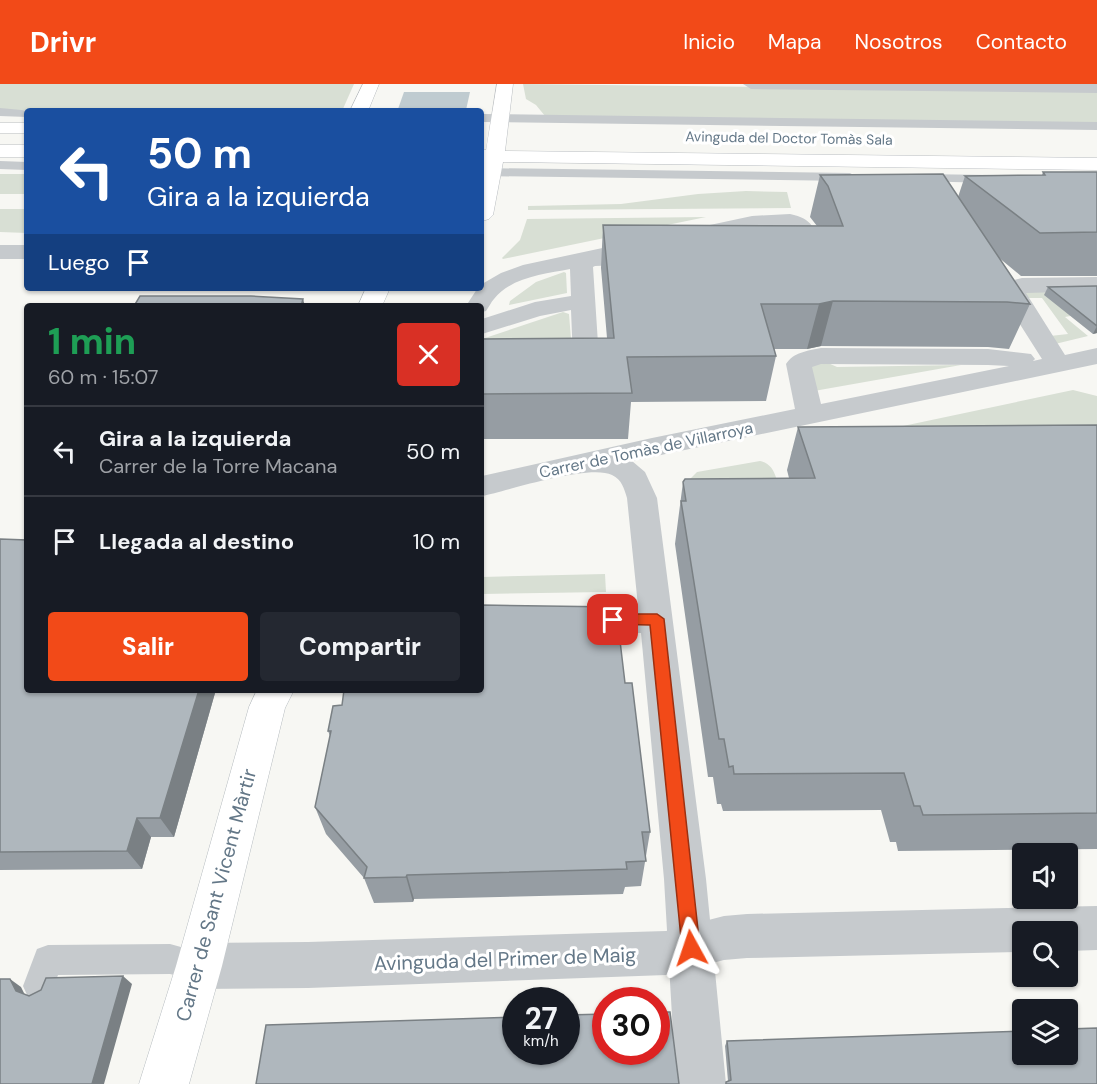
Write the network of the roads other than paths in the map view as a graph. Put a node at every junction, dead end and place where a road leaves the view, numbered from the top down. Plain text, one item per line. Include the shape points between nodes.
1 (371, 84) edge
2 (505, 84) edge
3 (751, 84) edge
4 (768, 84) edge
5 (1065, 86) edge
6 (1097, 88) edge
7 (360, 108) edge
8 (0, 112) edge
9 (24, 113) edge
10 (490, 126) edge
11 (1097, 126) edge
12 (0, 128) edge
13 (24, 128) edge
14 (1097, 142) edge
15 (0, 151) edge
16 (24, 151) edge
17 (487, 164) edge
18 (1097, 164) edge
19 (0, 165) edge
20 (24, 166) edge
21 (862, 177) edge
22 (897, 178) edge
23 (1003, 179) edge
24 (484, 194) edge
25 (0, 252) edge
26 (24, 252) edge
27 (693, 257) edge
28 (775, 257) edge
29 (1097, 284) edge
30 (582, 302) junction
31 (479, 303) edge
32 (484, 326) edge
33 (1097, 356) edge
34 (1054, 364) junction
35 (484, 370) edge
36 (811, 416) junction
37 (591, 461) junction
38 (484, 486) edge
39 (657, 619) junction
40 (540, 621) edge
41 (269, 696) edge
42 (1097, 928) edge
43 (691, 948) junction
44 (199, 966) junction
45 (39, 986) dead end
46 (164, 1084) edge
47 (701, 1084) edge

1 - 7 main road
2 - 10 main road
3 - 4 street
4 - 5 street
5 - 6 street
8 - 9 lane
10 - 11 lane
10 - 14 main road, Avinguda del Doctor Tomàs Sala
10 - 17 main road
12 - 13 main road
15 - 16 main road
17 - 18 main road, Avinguda del Doctor Tomàs Sala
17 - 21 lane
17 - 24 main road
19 - 20 lane
22 - 23 lane
25 - 26 street
27 - 30 street via 583,261
28 - 31 street via 811,252 802,225 790,220 752,222 538,268 506,278
29 - 34 street via 1022,285 1014,290
30 - 32 street via 564,302
30 - 35 street via 586,359 581,366 562,370
33 - 34 street, Carrer de Tomàs de Villarroya
34 - 36 street, Carrer de Tomàs de Villarroya
34 - 36 street, Carrer de Tomàs de Villarroya via 988,357 806,359 799,364 799,371
36 - 37 street, Carrer de Tomàs de Villarroya
37 - 38 street, Carrer de Tomàs de Villarroya
37 - 39 street via 630,471 637,480
39 - 40 street
39 - 43 street
41 - 44 main road, Carrer de Sant Vicent Màrtir
42 - 43 street, Avinguda del Primer de Maig via 747,936
43 - 44 street, Avinguda del Primer de Maig via 647,954
43 - 47 street via 693,1018
44 - 45 lane via 170,959 48,960
44 - 46 main road, Carrer de Sant Vicent Màrtir

